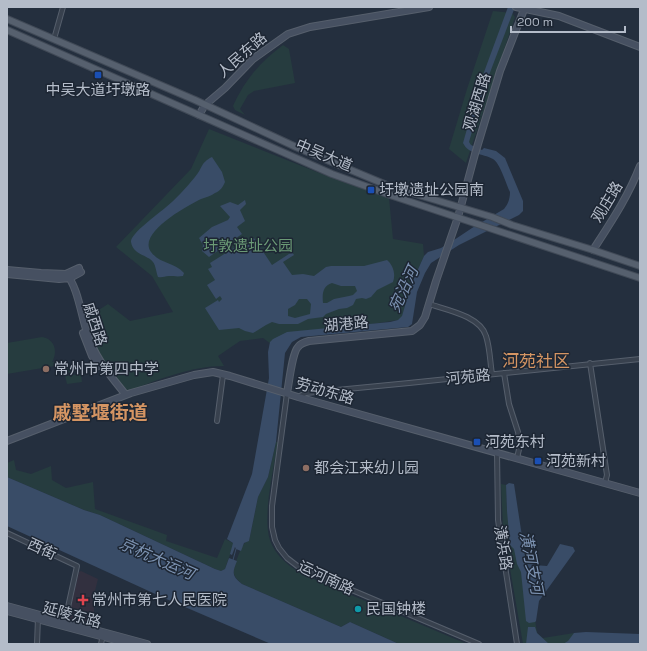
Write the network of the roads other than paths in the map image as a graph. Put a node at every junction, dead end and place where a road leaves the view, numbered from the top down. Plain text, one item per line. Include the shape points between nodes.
1 (64, 7) edge
2 (429, 7) edge
3 (516, 7) edge
4 (525, 8) edge
5 (7, 19) edge
6 (7, 30) edge
7 (54, 39) junction
8 (640, 47) edge
9 (205, 104) junction
10 (199, 115) junction
11 (640, 166) edge
12 (460, 207) junction
13 (458, 217) junction
14 (593, 250) junction
15 (640, 266) edge
16 (7, 270) edge
17 (80, 270) dead end
18 (7, 274) edge
19 (67, 277) junction
20 (640, 278) edge
21 (428, 304) junction
22 (640, 358) edge
23 (590, 363) junction
24 (504, 372) junction
25 (223, 374) junction
26 (492, 374) junction
27 (285, 393) junction
28 (124, 396) junction
29 (298, 397) junction
30 (217, 421) dead end
31 (7, 441) edge
32 (498, 452) junction
33 (517, 458) junction
34 (605, 483) junction
35 (640, 493) edge
36 (7, 532) edge
37 (7, 606) edge
38 (7, 611) edge
39 (39, 616) junction
40 (65, 621) junction
41 (103, 634) junction
42 (37, 644) edge
43 (101, 644) edge
44 (130, 644) edge
45 (147, 644) edge
46 (479, 644) edge
47 (517, 644) edge

1 - 7 street
2 - 9 street, 人民东路 via 310,27 288,34 253,59 225,88
3 - 4 street
4 - 8 street via 559,16
4 - 12 street, 观湖西路 via 500,71
5 - 7 main road, 中吴大道
6 - 10 main road, 中吴大道
7 - 9 main road, 中吴大道
9 - 10 street, 人民东路
9 - 12 main road, 中吴大道 via 296,147 389,186
10 - 13 main road, 中吴大道 via 332,174
11 - 14 street, 观庄路 via 632,188
12 - 13 street
12 - 14 main road, 中吴大道
13 - 20 main road, 中吴大道
13 - 21 street, 湖港路
14 - 15 main road, 中吴大道
16 - 19 street
17 - 19 street
18 - 19 street via 39,278
19 - 28 street, 戚西路 via 96,354
21 - 26 street via 472,319 481,326 486,336
21 - 27 street, 湖港路 via 420,326 412,331 309,341 297,347
22 - 23 street, 河苑路
23 - 24 street, 河苑路
23 - 34 street via 607,475
24 - 26 street, 河苑路
24 - 33 street via 509,404 519,438
25 - 27 street, 劳动东路
25 - 28 street, 劳动东路 via 213,372 194,375
25 - 30 street
26 - 29 street, 河苑路 via 306,393
27 - 29 street, 劳动东路
27 - 46 street, 运河南路 via 271,516 274,540 279,548 300,568
28 - 31 street, 劳动东路
29 - 32 street, 劳动东路
32 - 33 street, 劳动东路
32 - 47 street, 潢浜路 via 498,520
33 - 34 street, 劳动东路
34 - 35 street, 劳动东路
36 - 40 street, 西街 via 77,566
37 - 39 street, 延陵东路
38 - 39 street, 延陵东路
39 - 40 street, 延陵东路
39 - 41 street, 延陵东路
39 - 42 street
40 - 41 street, 延陵东路
41 - 43 street
41 - 44 street, 延陵东路
41 - 45 street, 延陵东路

